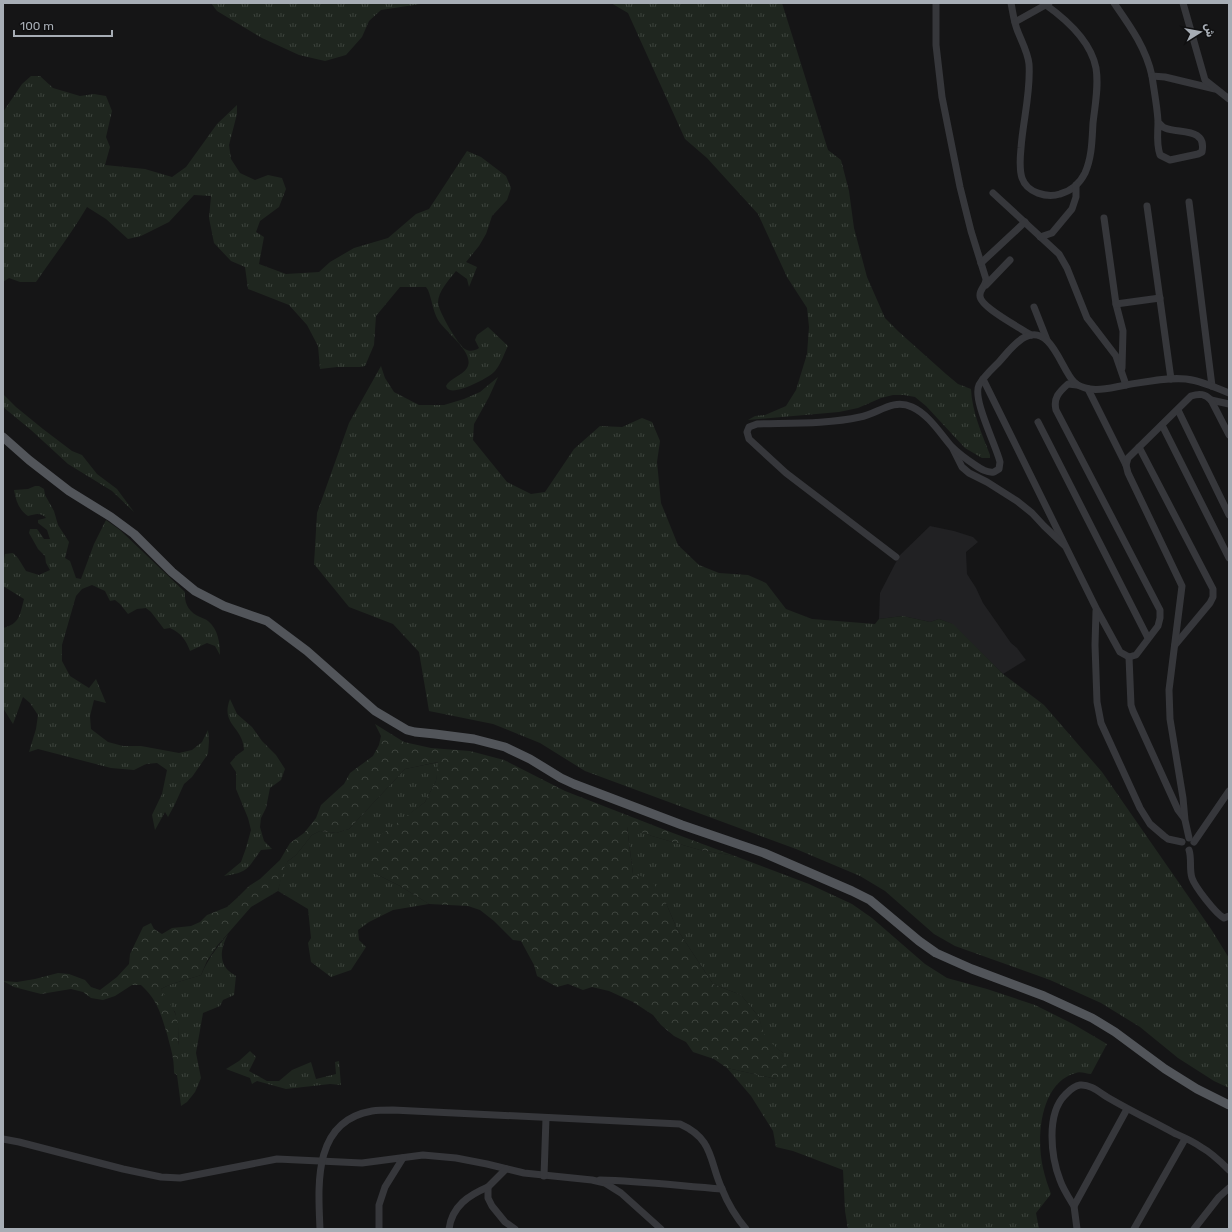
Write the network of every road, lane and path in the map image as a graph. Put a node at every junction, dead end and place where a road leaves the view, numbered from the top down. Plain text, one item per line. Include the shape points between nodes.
1 (1011, 3) edge
2 (1114, 3) edge
3 (1182, 3) edge
4 (937, 4) edge
5 (1048, 4) edge
6 (1015, 22) junction
7 (1152, 76) junction
8 (1215, 89) junction
9 (1229, 99) edge
10 (1158, 122) junction
11 (1076, 185) junction
12 (993, 193) dead end
13 (1189, 202) dead end
14 (1147, 206) dead end
15 (1104, 218) dead end
16 (1025, 222) junction
17 (1040, 237) junction
18 (1010, 260) dead end
19 (981, 263) junction
20 (986, 285) junction
21 (1160, 298) junction
22 (1116, 304) junction
23 (1034, 307) dead end
24 (1032, 335) junction
25 (1047, 340) junction
26 (1122, 370) junction
27 (983, 379) junction
28 (1171, 379) junction
29 (1078, 385) junction
30 (1126, 385) junction
31 (1212, 386) junction
32 (1088, 389) junction
33 (1229, 393) edge
34 (1211, 400) junction
35 (1229, 404) edge
36 (1178, 410) junction
37 (1038, 422) dead end
38 (1162, 424) junction
39 (1229, 435) edge
40 (3, 437) edge
41 (952, 447) junction
42 (1139, 447) junction
43 (1126, 465) junction
44 (1229, 515) edge
45 (1066, 547) junction
46 (896, 557) dead end
47 (1229, 558) edge
48 (1096, 610) junction
49 (1148, 638) junction
50 (1175, 645) junction
51 (1128, 657) junction
52 (1229, 791) edge
53 (1185, 820) junction
54 (1191, 840) junction
55 (1182, 842) junction
56 (1189, 850) junction
57 (1229, 916) edge
58 (1229, 1105) edge
59 (1127, 1109) junction
60 (546, 1118) junction
61 (1185, 1138) junction
62 (3, 1139) edge
63 (403, 1158) junction
64 (321, 1162) junction
65 (506, 1169) junction
66 (1229, 1170) edge
67 (544, 1176) junction
68 (592, 1180) junction
69 (488, 1187) junction
70 (1229, 1188) edge
71 (722, 1189) junction
72 (1074, 1206) junction
73 (320, 1229) edge
74 (379, 1229) edge
75 (449, 1229) edge
76 (515, 1229) edge
77 (661, 1229) edge
78 (746, 1229) edge
79 (1077, 1229) edge
80 (1134, 1229) edge
81 (1194, 1229) edge

1 - 6 street
2 - 7 street via 1146,54
3 - 8 street via 1202,74
4 - 19 street via 936,45 942,97 962,194
5 - 6 street
5 - 11 street via 1076,32 1087,47 1096,68 1090,158 1085,174
6 - 11 street via 1029,63 1020,162 1022,178 1028,187 1040,194 1055,196 1068,192
7 - 8 street
7 - 10 street
8 - 9 street
10 - 10 street via 1157,146 1160,155 1170,160 1202,152 1200,138 1193,132 1163,128
11 - 17 street via 1072,209 1052,233
12 - 16 street
13 - 31 street
14 - 21 street
15 - 22 street
16 - 17 street
16 - 19 street
17 - 26 street via 1059,254 1086,318 1116,356
18 - 20 street
19 - 20 street
20 - 24 street via 980,292 981,301
21 - 22 street
21 - 28 street
22 - 26 street via 1123,331
23 - 25 street
24 - 25 street
24 - 27 street via 1019,342
25 - 29 street
26 - 30 street
27 - 41 street via 978,386 978,397 1000,462 999,469 992,473 985,471 965,459
27 - 45 street
28 - 30 street
28 - 31 street via 1190,380
29 - 32 street
29 - 49 street via 1068,384 1061,390 1055,399 1056,410 1160,610 1158,626
30 - 32 street
31 - 33 street
32 - 43 street
34 - 35 street
34 - 36 street via 1202,394 1191,396
34 - 39 street
36 - 38 street
36 - 44 street
37 - 49 street
38 - 42 street
38 - 47 street
40 - 58 main road via 70,491 111,516 134,534 195,591 224,606 267,621 307,651 375,711 400,726 415,732 474,739 505,747 574,784 764,853 852,891 870,900 936,953 1092,1018 1165,1069
41 - 45 street via 962,467 1017,501
41 - 46 street via 920,412 904,405 879,409 862,417 757,424 748,429 749,438 786,473
42 - 43 street via 1128,458
42 - 50 street via 1213,590 1210,603
43 - 50 street via 1182,586
45 - 48 street
48 - 51 street via 1120,652
48 - 55 street via 1095,645 1101,723 1140,808 1150,824 1168,839
49 - 51 street via 1136,656
50 - 53 street via 1169,690 1170,719
51 - 53 street via 1133,711 1178,810
52 - 54 street
53 - 54 street
54 - 55 street via 1186,838
54 - 56 street via 1192,848
55 - 56 street via 1183,848
56 - 57 street via 1194,884 1217,913 1224,918
59 - 61 street
59 - 72 street
59 - 72 street via 1087,1086 1071,1088 1062,1098 1053,1120 1053,1152 1064,1191
60 - 64 street via 372,1111 350,1119 333,1133 325,1146
60 - 67 street
60 - 71 street via 680,1124 692,1129 703,1141 713,1159
61 - 66 street via 1214,1155
61 - 80 street
62 - 64 street via 161,1177 196,1176 278,1159
63 - 64 street via 362,1163
63 - 65 street via 456,1158
63 - 74 street via 385,1187 379,1205
64 - 73 street
65 - 67 street
65 - 69 street
67 - 68 street
68 - 71 street via 636,1181
68 - 77 street via 605,1183 621,1193
69 - 75 street via 461,1202
69 - 76 street via 488,1198 492,1206
70 - 81 street
71 - 78 street via 734,1213
72 - 79 street

